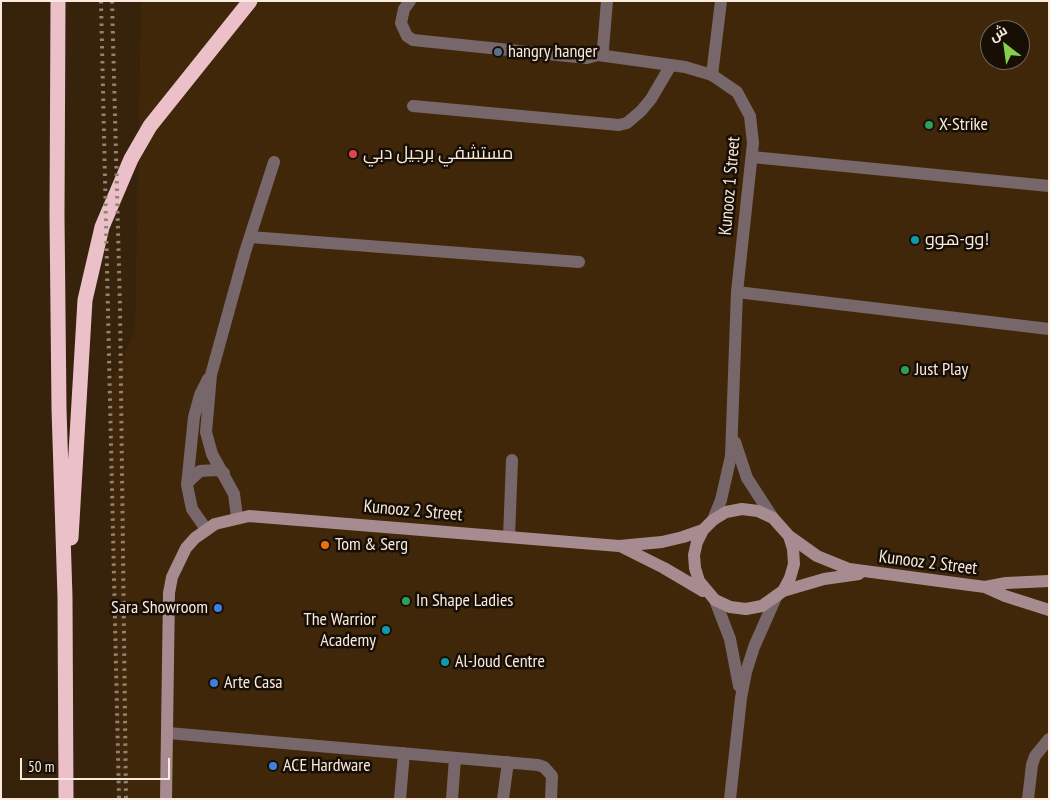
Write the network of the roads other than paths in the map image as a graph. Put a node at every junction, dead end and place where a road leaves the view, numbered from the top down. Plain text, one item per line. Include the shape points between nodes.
1 (58, 1) edge
2 (250, 1) edge
3 (410, 1) edge
4 (607, 1) edge
5 (720, 1) edge
6 (598, 56) junction
7 (671, 65) junction
8 (712, 75) junction
9 (413, 106) dead end
10 (752, 157) junction
11 (274, 162) dead end
12 (1049, 186) edge
13 (250, 237) junction
14 (578, 262) dead end
15 (737, 292) junction
16 (1049, 329) edge
17 (211, 375) junction
18 (733, 433) junction
19 (512, 460) dead end
20 (224, 473) junction
21 (188, 482) junction
22 (237, 517) junction
23 (773, 518) junction
24 (713, 520) junction
25 (206, 529) junction
26 (703, 530) junction
27 (789, 536) junction
28 (509, 537) junction
29 (620, 546) junction
30 (866, 573) junction
31 (1049, 581) edge
32 (985, 587) junction
33 (780, 594) junction
34 (711, 596) junction
35 (65, 597) junction
36 (1049, 610) edge
37 (740, 698) junction
38 (168, 733) junction
39 (1049, 739) edge
40 (404, 753) junction
41 (455, 758) junction
42 (508, 762) junction
43 (66, 799) edge
44 (166, 799) edge
45 (400, 799) edge
46 (452, 799) edge
47 (503, 799) edge
48 (551, 799) edge
49 (730, 799) edge
50 (1028, 799) edge

1 - 35 highway via 59,380
2 - 35 highway via 150,126 131,159 102,227 85,300 74,502
3 - 6 street, Kunooz 1 Street via 401,16 401,23 407,36 420,42 587,58
4 - 6 street via 604,46
5 - 8 street
6 - 7 street, Kunooz 1 Street
7 - 8 street, Kunooz 1 Street
7 - 9 street via 641,111 627,123 619,125
8 - 10 street, Kunooz 1 Street via 737,92 744,103 753,129
10 - 12 street
10 - 15 street, Kunooz 1 Street
11 - 13 street
13 - 14 street
13 - 17 street
15 - 16 street
15 - 18 street, Kunooz 1 Street
17 - 20 street via 206,432 212,454
17 - 21 street via 195,412
18 - 23 street, Kunooz 1 Street via 748,478
18 - 24 street, Kunooz 1 Street via 727,478
19 - 28 street
20 - 21 street via 200,471
20 - 22 street via 234,494
21 - 25 street via 192,510
22 - 25 street, Kunooz 2 Street
22 - 28 street, Kunooz 2 Street
23 - 24 street via 758,511 742,509 726,512
23 - 27 street
24 - 26 street
25 - 38 street via 186,548 172,577
26 - 29 street, Kunooz 2 Street via 662,542
26 - 34 street via 694,555 699,581
27 - 30 street, Kunooz 2 Street via 833,563
27 - 33 street via 794,564
28 - 29 street, Kunooz 2 Street
29 - 34 street, Kunooz 2 Street
30 - 32 street, Kunooz 2 Street
30 - 33 street, Kunooz 2 Street via 824,579
31 - 32 street, Kunooz 2 Street
32 - 36 street, Kunooz 2 Street
33 - 34 street via 762,606 746,609 730,607
33 - 37 street via 754,646
34 - 37 street via 732,645
35 - 43 highway
37 - 49 street
38 - 40 street
38 - 44 street
39 - 50 street via 1035,756
40 - 41 street
40 - 45 street
41 - 42 street
41 - 46 street
42 - 47 street
42 - 48 street via 544,767 552,776

